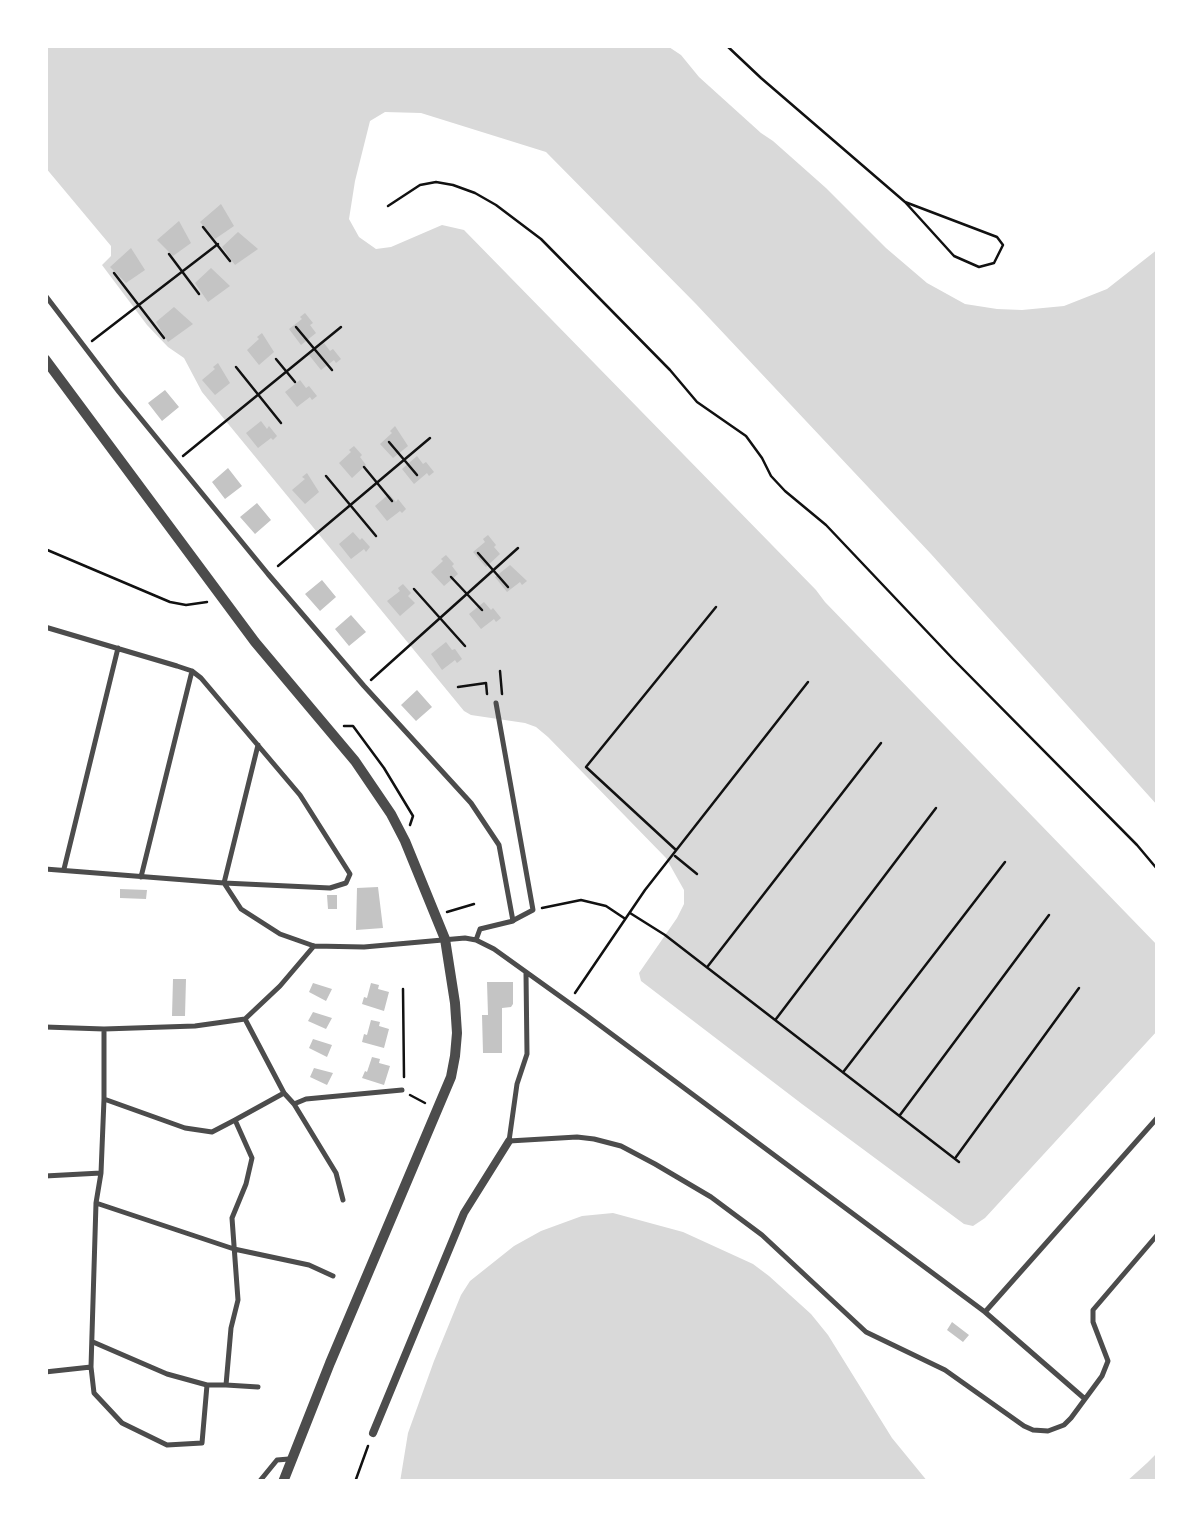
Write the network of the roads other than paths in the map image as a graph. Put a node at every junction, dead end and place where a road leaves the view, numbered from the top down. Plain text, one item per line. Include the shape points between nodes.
1 (45, 295) edge
2 (45, 359) edge
3 (45, 627) edge
4 (118, 648) junction
5 (192, 671) junction
6 (496, 703) dead end
7 (258, 745) junction
8 (45, 868) edge
9 (64, 870) junction
10 (141, 878) junction
11 (224, 883) junction
12 (514, 921) junction
13 (445, 939) junction
14 (476, 940) junction
15 (314, 946) junction
16 (526, 973) junction
17 (245, 1019) junction
18 (45, 1027) edge
19 (104, 1029) junction
20 (402, 1090) road end
21 (284, 1092) junction
22 (104, 1099) junction
23 (294, 1104) junction
24 (1158, 1117) edge
25 (235, 1120) junction
26 (510, 1141) junction
27 (101, 1173) junction
28 (45, 1176) edge
29 (343, 1200) dead end
30 (96, 1203) junction
31 (1158, 1234) edge
32 (234, 1249) junction
33 (333, 1276) dead end
34 (985, 1312) junction
35 (93, 1342) junction
36 (91, 1367) junction
37 (45, 1372) edge
38 (207, 1385) junction
39 (226, 1385) junction
40 (258, 1387) dead end
41 (1085, 1399) junction
42 (373, 1433) road end
43 (292, 1459) junction
44 (258, 1482) edge
45 (283, 1482) edge

1 - 12 lane via 268,574 471,803 499,845
2 - 13 street via 255,642 355,761 405,841
3 - 4 lane
4 - 5 lane
4 - 9 lane
5 - 7 lane
5 - 10 lane
6 - 12 lane via 534,910
7 - 11 lane
7 - 11 lane via 300,795 350,874 346,883 330,888
8 - 9 lane
9 - 10 lane
10 - 11 lane
11 - 15 lane via 241,909
12 - 14 lane via 480,928
13 - 14 lane
13 - 15 lane
13 - 43 street via 455,1003 451,1076
14 - 16 lane
15 - 17 lane
16 - 26 lane via 527,1054
16 - 34 lane
17 - 19 lane
17 - 21 lane
18 - 19 lane
19 - 22 lane
20 - 23 lane
21 - 23 lane
21 - 25 lane
22 - 25 lane via 184,1128 212,1132
22 - 27 lane
23 - 29 lane via 336,1173
24 - 34 lane
25 - 32 lane via 252,1158 232,1218
26 - 41 lane via 594,1139 655,1164 762,1235 866,1332 945,1370 1024,1426 1056,1429
26 - 42 street via 464,1213
27 - 28 lane
27 - 30 lane
30 - 32 lane
30 - 35 lane
31 - 41 lane via 1093,1310 1108,1361
32 - 33 lane
32 - 39 lane via 238,1300
34 - 41 lane
35 - 36 lane
35 - 38 lane
36 - 37 lane
36 - 38 lane via 94,1392 122,1423 168,1445 202,1443
38 - 39 lane
39 - 40 lane
43 - 44 lane via 277,1460
43 - 45 street

